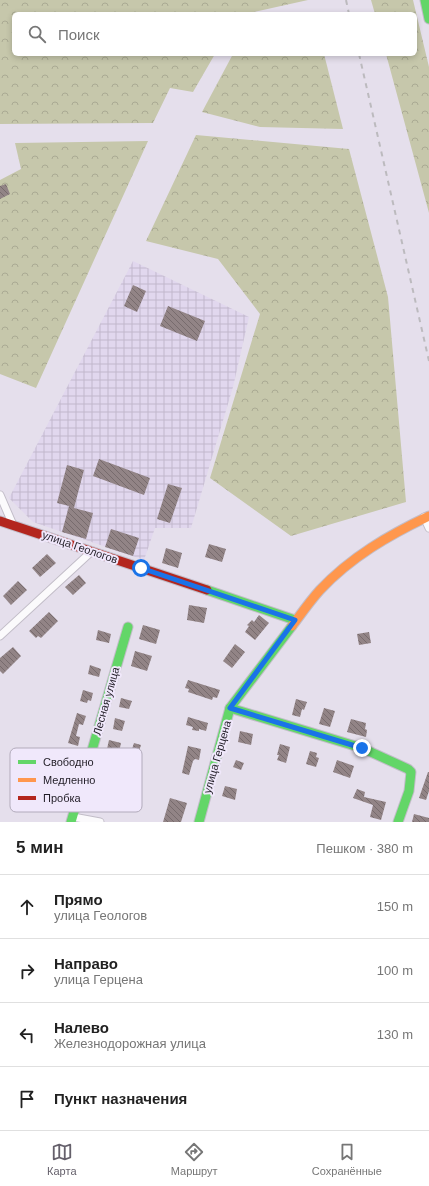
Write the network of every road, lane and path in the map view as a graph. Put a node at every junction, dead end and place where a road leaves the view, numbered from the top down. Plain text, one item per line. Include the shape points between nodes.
1 (425, 0) edge
2 (429, 19) edge
3 (0, 495) edge
4 (427, 516) edge
5 (0, 521) edge
6 (13, 525) junction
7 (429, 528) edge
8 (91, 552) junction
9 (295, 620) junction
10 (128, 627) dead end
11 (0, 636) edge
12 (230, 708) junction
13 (93, 748) edge
14 (72, 819) edge
15 (100, 822) edge
16 (199, 822) edge
17 (398, 822) edge

1 - 2 street
3 - 6 street
4 - 7 street
4 - 9 street, улица Герцена via 373,546 346,566 320,590
5 - 6 street, улица Геологов
6 - 8 street, улица Геологов
8 - 9 street, улица Геологов
8 - 11 street
9 - 12 street, улица Герцена
10 - 13 street, Лесная улица
12 - 16 street, улица Герцена
12 - 17 street via 362,748 408,769 411,772 409,789
14 - 15 street

